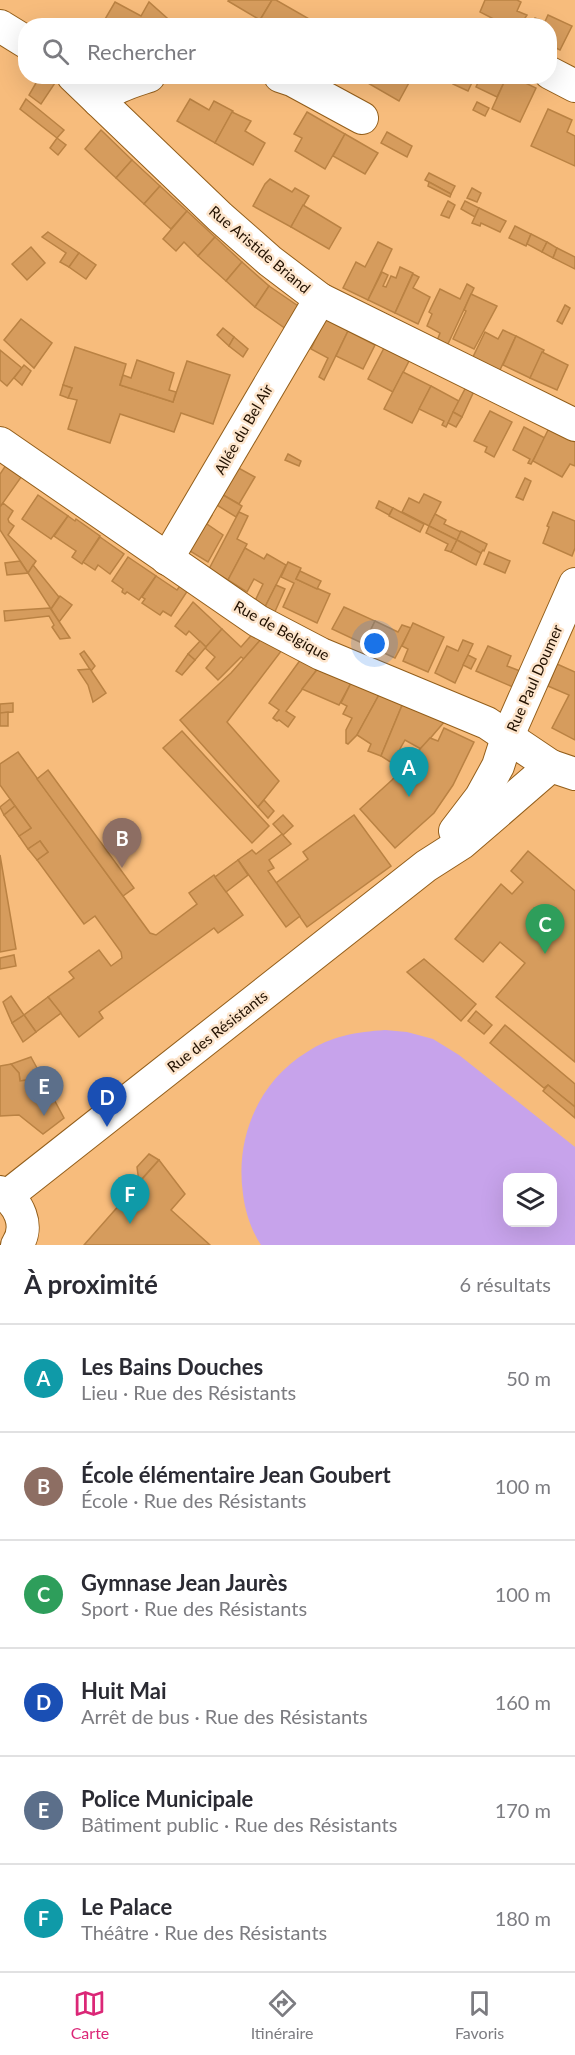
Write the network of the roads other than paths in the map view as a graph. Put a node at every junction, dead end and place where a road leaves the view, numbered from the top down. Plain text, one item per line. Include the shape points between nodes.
1 (0, 26) edge
2 (18, 37) edge
3 (557, 77) edge
4 (81, 84) edge
5 (126, 84) edge
6 (299, 84) edge
7 (575, 86) edge
8 (99, 101) junction
9 (362, 118) dead end
10 (320, 299) junction
11 (575, 425) edge
12 (0, 443) edge
13 (167, 559) junction
14 (575, 584) edge
15 (507, 738) junction
16 (563, 770) edge
17 (426, 866) junction
18 (4, 1194) edge
19 (17, 1245) edge

1 - 2 street
3 - 7 street
4 - 8 street, Rue Aristide Briand
5 - 8 street
6 - 9 street
8 - 10 street, Rue Aristide Briand via 220,217
10 - 11 street, Rue Aristide Briand
10 - 13 street, Allée du Bel Air
12 - 13 street, Rue de Belgique
13 - 15 street, Rue de Belgique via 258,621 321,654 487,723
14 - 15 street, Rue Paul Doumer
15 - 16 street, Rue de Belgique
15 - 17 street, Rue des Résistants via 498,766 481,796
16 - 17 street, Rue des Résistants
17 - 18 street, Rue des Résistants
18 - 19 street via 22,1216 23,1229

